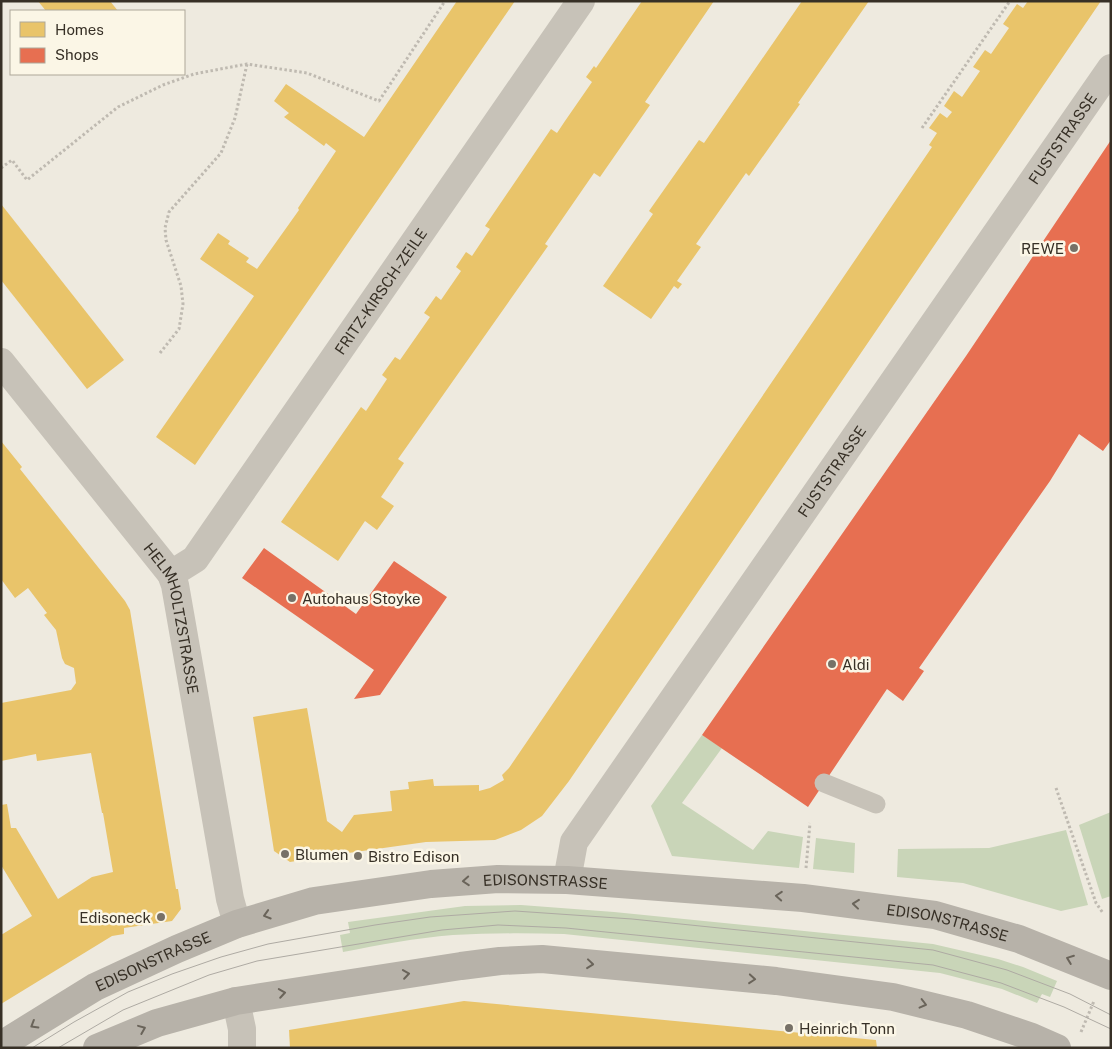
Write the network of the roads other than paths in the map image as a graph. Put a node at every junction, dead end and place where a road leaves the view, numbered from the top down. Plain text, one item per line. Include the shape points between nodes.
1 (581, 1) edge
2 (1111, 68) edge
3 (1, 362) edge
4 (171, 574) junction
5 (824, 783) dead end
6 (876, 804) dead end
7 (567, 880) junction
8 (237, 924) junction
9 (1108, 975) edge
10 (236, 1001) junction
11 (1012, 1040) edge
12 (1067, 1044) edge
13 (1, 1045) edge
14 (97, 1048) edge
15 (242, 1048) edge

1 - 4 street, FRITZ-KIRSCH-ZEILE via 195,559
2 - 7 street, FUSTSTRASSE via 574,842
3 - 4 street, HELMHOLTZSTRASSE
4 - 8 street, HELMHOLTZSTRASSE via 178,596
5 - 6 lane
7 -> 8 main road, EDISONSTRASSE via 498,879 431,884 314,901
9 -> 7 main road, EDISONSTRASSE via 1019,939 935,914 803,898
8 -> 13 main road, EDISONSTRASSE via 95,987
10 -> 11 main road via 461,966 542,958 776,981 884,996 967,1015
14 -> 10 main road via 156,1023
10 - 15 street
11 - 12 main road

